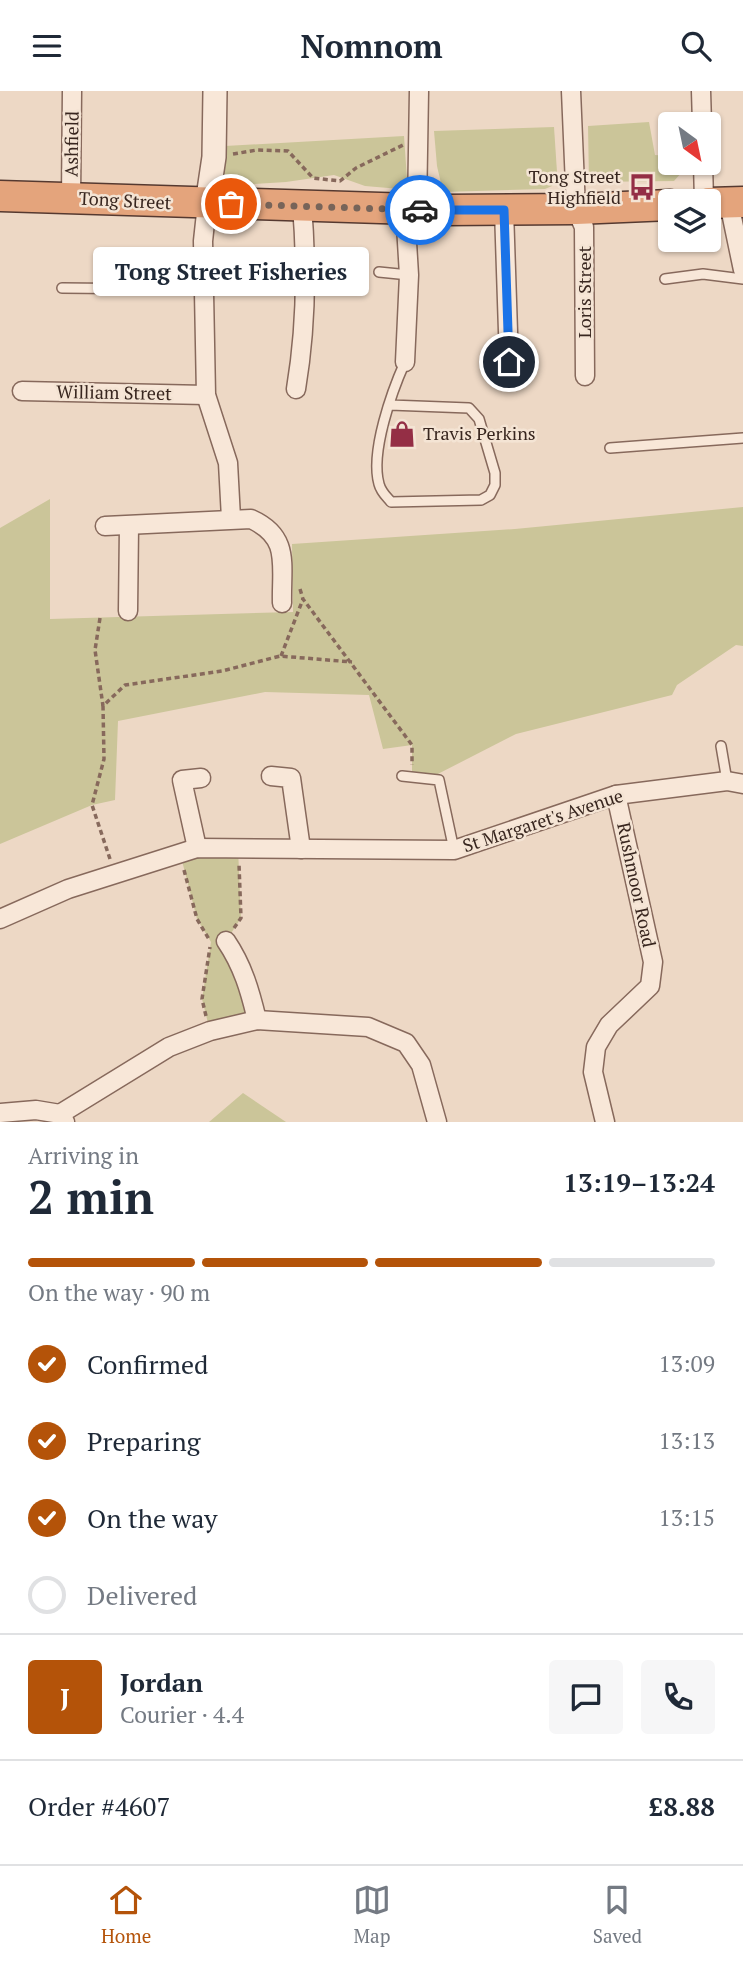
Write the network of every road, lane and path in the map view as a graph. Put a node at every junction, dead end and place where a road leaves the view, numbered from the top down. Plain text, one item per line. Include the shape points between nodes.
1 (72, 91) edge
2 (215, 91) edge
3 (419, 91) edge
4 (571, 91) edge
5 (701, 91) edge
6 (702, 112) edge
7 (420, 137) junction
8 (214, 157) junction
9 (0, 196) edge
10 (71, 198) junction
11 (721, 202) edge
12 (207, 204) junction
13 (302, 206) junction
14 (658, 206) edge
15 (576, 209) junction
16 (411, 210) junction
17 (504, 210) junction
18 (743, 270) edge
19 (379, 272) dead end
20 (409, 275) junction
21 (665, 279) dead end
22 (743, 279) edge
23 (205, 287) junction
24 (62, 288) dead end
25 (405, 362) joint
26 (509, 362) dead end
27 (585, 376) dead end
28 (296, 389) dead end
29 (22, 391) dead end
30 (206, 395) junction
31 (390, 405) junction
32 (743, 438) edge
33 (610, 448) dead end
34 (231, 518) junction
35 (106, 526) dead end
36 (129, 526) junction
37 (299, 587) dead end
38 (303, 599) junction
39 (282, 603) dead end
40 (128, 611) dead end
41 (100, 618) dead end
42 (280, 656) junction
43 (352, 662) junction
44 (103, 706) junction
45 (721, 745) dead end
46 (271, 776) dead end
47 (407, 777) joint
48 (201, 778) dead end
49 (735, 783) edge
50 (616, 795) junction
51 (238, 848) junction
52 (301, 849) junction
53 (454, 850) junction
54 (188, 851) junction
55 (115, 874) junction
56 (0, 919) edge
57 (218, 942) junction
58 (257, 1020) junction
59 (209, 1031) junction
60 (0, 1113) edge
61 (62, 1118) edge
62 (437, 1122) edge
63 (605, 1122) edge

1 - 10 street, Ashfield
2 - 8 street
3 - 7 street
4 - 15 street, Loris Street
5 - 6 street
7 - 8 path via 356,168 340,181 313,178 288,151
7 - 16 street
8 - 12 street
9 - 10 highway, Tong Street
10 - 12 highway, Tong Street
11 - 18 street
12 - 13 highway, Tong Street
12 - 23 street
13 - 16 highway, Tong Street
13 - 28 street via 302,354
14 - 15 highway, Tong Street
15 - 17 highway, Tong Street
15 - 27 street, Loris Street via 584,227
16 - 17 highway, Tong Street
16 - 20 street
17 - 26 street
19 - 20 lane
20 - 25 street
21 - 22 lane via 703,274
23 - 24 lane
23 - 30 street
25 - 31 lane
29 - 30 street, William Street
30 - 34 street via 228,463
31 - 31 lane via 377,473 391,502 481,501 490,495 495,485 489,445 480,419 469,408
32 - 33 lane
34 - 36 street
34 - 39 street via 251,519 268,527 281,547
35 - 36 street
36 - 40 street
37 - 38 path
38 - 42 path
38 - 43 path
41 - 44 path via 95,649
42 - 43 path
42 - 44 path via 222,671 125,685
43 - 47 path via 412,744
44 - 55 path via 104,759 92,805
45 - 49 lane
46 - 52 street via 291,778
47 - 53 lane via 439,780
48 - 54 street via 182,781
49 - 50 street, St Margaret's Avenue
50 - 53 street, St Margaret's Avenue
50 - 63 street, Rushmoor Road via 653,962 650,986 609,1025 596,1047 593,1072
51 - 52 street, St Margaret's Avenue
51 - 54 street, St Margaret's Avenue
51 - 57 path via 241,918
52 - 53 street, St Margaret's Avenue
54 - 55 street, St Margaret's Avenue
54 - 57 path via 197,919
55 - 56 street, St Margaret's Avenue
57 - 58 street via 238,959
57 - 59 path via 202,999
58 - 59 street
58 - 62 street via 368,1027 406,1043 421,1065
59 - 61 street via 169,1047
60 - 61 street via 36,1110

